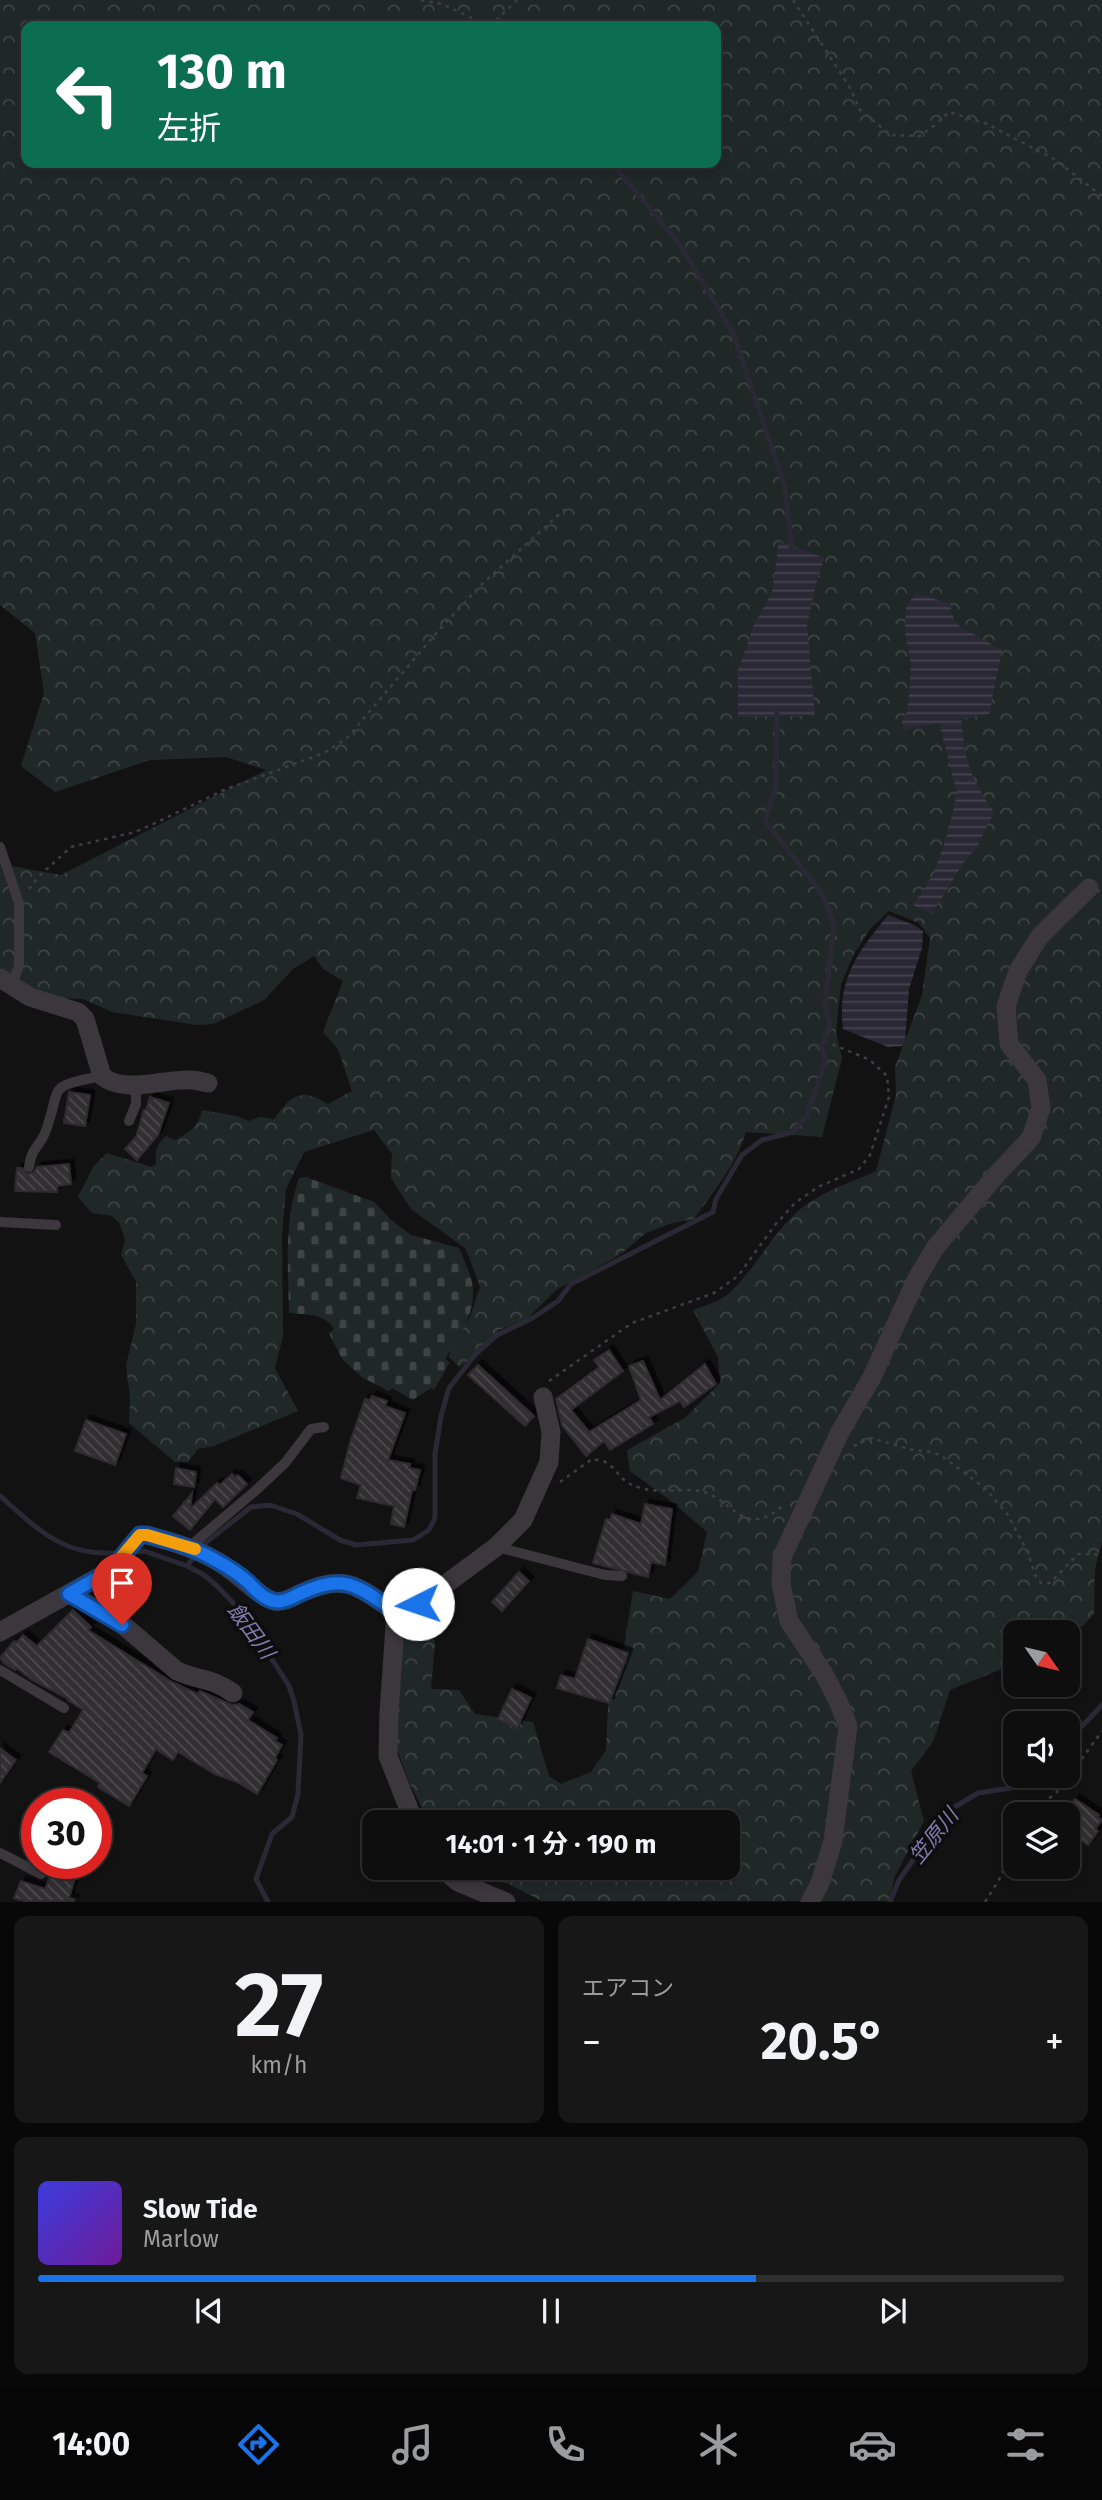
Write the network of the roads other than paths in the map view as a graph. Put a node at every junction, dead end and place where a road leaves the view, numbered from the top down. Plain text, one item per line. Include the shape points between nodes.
1 (0, 847) edge
2 (1089, 888) dead end
3 (6, 981) edge
4 (102, 1076) junction
5 (208, 1083) dead end
6 (127, 1085) junction
7 (129, 1121) dead end
8 (29, 1167) dead end
9 (0, 1222) edge
10 (55, 1225) dead end
11 (543, 1397) road end
12 (324, 1427) dead end
13 (189, 1547) junction
14 (496, 1547) junction
15 (622, 1576) dead end
16 (69, 1594) junction
17 (396, 1612) junction
18 (0, 1632) edge
19 (0, 1670) edge
20 (233, 1693) dead end
21 (64, 1708) dead end
22 (409, 1810) edge
23 (0, 1853) edge
24 (21, 1864) edge
25 (456, 1880) edge
26 (506, 1902) edge
27 (810, 1902) edge

1 - 3 lane via 19,903 19,966
2 - 27 street via 1040,936 1018,971 1006,1006 1009,1044 1037,1080 1041,1108 1031,1138 935,1248 782,1557 781,1584 789,1621 824,1674 848,1726 833,1841
3 - 4 street via 30,997 78,1012 85,1019
4 - 6 street
4 - 8 lane via 62,1084 44,1136 31,1152
5 - 6 street
6 - 7 lane via 136,1093
9 - 10 lane
11 - 14 street via 551,1432 549,1462 523,1520
12 - 13 lane via 311,1429 277,1470
13 - 16 street via 140,1535 111,1570
13 - 17 street via 219,1562 274,1602 344,1582
14 - 15 lane
14 - 17 street via 418,1604
16 - 18 street
16 - 20 street via 122,1625 177,1671 209,1679
17 - 22 street via 388,1756
19 - 21 lane
23 - 24 lane
25 - 26 street

